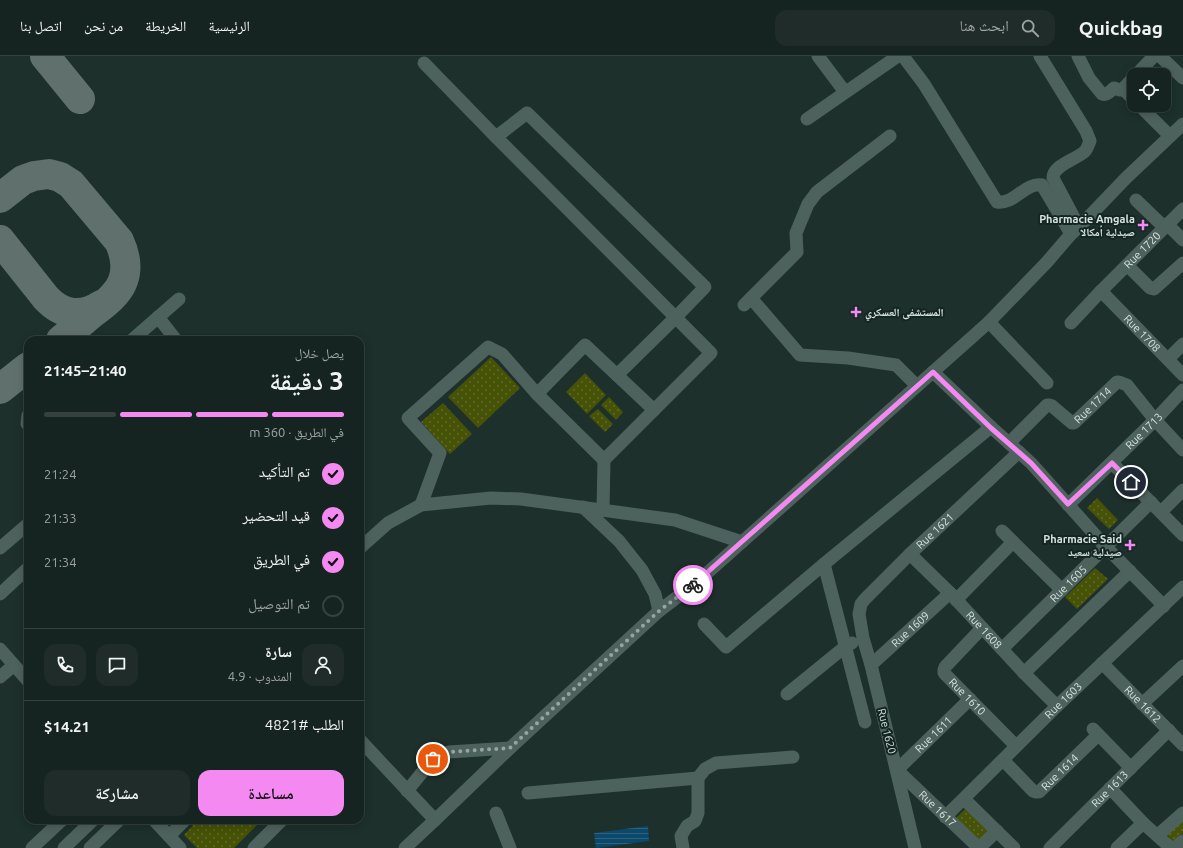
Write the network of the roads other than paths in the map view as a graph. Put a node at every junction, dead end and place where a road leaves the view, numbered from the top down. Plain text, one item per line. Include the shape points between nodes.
1 (818, 56) edge
2 (898, 56) edge
3 (903, 56) edge
4 (1040, 56) edge
5 (1154, 56) edge
6 (1160, 56) edge
7 (1080, 57) edge
8 (424, 63) dead end
9 (1143, 68) edge
10 (1183, 78) edge
11 (1127, 85) edge
12 (1123, 90) junction
13 (845, 92) junction
14 (1127, 94) edge
15 (1146, 112) edge
16 (807, 119) dead end
17 (1183, 124) edge
18 (890, 136) dead end
19 (1170, 136) junction
20 (496, 137) junction
21 (1136, 200) dead end
22 (1183, 209) edge
23 (1166, 226) junction
24 (1075, 230) junction
25 (1183, 240) edge
26 (1183, 263) edge
27 (1127, 265) junction
28 (1101, 291) junction
29 (179, 299) dead end
30 (158, 317) junction
31 (676, 318) junction
32 (989, 322) junction
33 (1070, 324) dead end
34 (137, 336) edge
35 (173, 336) edge
36 (1183, 344) edge
37 (1168, 359) junction
38 (933, 372) junction
39 (617, 375) junction
40 (1183, 375) edge
41 (1046, 383) dead end
42 (917, 386) junction
43 (1183, 390) edge
44 (537, 394) junction
45 (654, 410) junction
46 (1155, 420) junction
47 (991, 428) junction
48 (1009, 443) junction
49 (1183, 450) edge
50 (1019, 452) junction
51 (604, 460) junction
52 (1112, 463) junction
53 (1183, 490) edge
54 (1151, 502) junction
55 (1068, 504) junction
56 (421, 505) junction
57 (583, 507) junction
58 (603, 510) junction
59 (1161, 512) junction
60 (24, 527) edge
61 (1002, 531) dead end
62 (1183, 535) edge
63 (742, 542) junction
64 (1014, 542) junction
65 (364, 544) edge
66 (1105, 546) junction
67 (0, 548) edge
68 (910, 554) junction
69 (824, 564) junction
70 (1130, 571) junction
71 (24, 572) edge
72 (1183, 587) edge
73 (1062, 590) junction
74 (0, 594) edge
75 (953, 596) junction
76 (1164, 606) junction
77 (659, 611) junction
78 (860, 614) joint
79 (704, 624) dead end
80 (982, 628) junction
81 (863, 638) junction
82 (846, 646) junction
83 (0, 649) edge
84 (1002, 649) junction
85 (1102, 663) junction
86 (14, 665) junction
87 (871, 665) junction
88 (1183, 666) edge
89 (1024, 673) junction
90 (24, 676) edge
91 (0, 677) edge
92 (787, 694) dead end
93 (970, 699) junction
94 (1142, 704) junction
95 (1058, 706) junction
96 (866, 722) dead end
97 (1169, 730) junction
98 (364, 744) edge
99 (1183, 745) edge
100 (1016, 746) junction
101 (510, 748) junction
102 (793, 757) dead end
103 (1003, 760) junction
104 (1131, 768) junction
105 (897, 770) junction
106 (698, 778) junction
107 (1110, 788) junction
108 (407, 791) junction
109 (528, 793) dead end
110 (964, 799) junction
111 (496, 813) dead end
112 (1183, 813) edge
113 (945, 817) junction
114 (435, 820) junction
115 (1143, 823) junction
116 (58, 824) edge
117 (88, 824) edge
118 (115, 824) edge
119 (158, 824) edge
120 (181, 824) edge
121 (278, 824) edge
122 (997, 831) junction
123 (47, 834) junction
124 (1158, 835) junction
125 (169, 836) junction
126 (1183, 840) edge
127 (32, 848) edge
128 (60, 848) edge
129 (64, 848) edge
130 (90, 848) edge
131 (180, 848) edge
132 (254, 848) edge
133 (405, 848) edge
134 (510, 848) edge
135 (683, 848) edge
136 (915, 848) edge
137 (979, 848) edge
138 (1014, 848) edge
139 (1050, 848) edge
140 (1117, 848) edge
141 (1171, 848) edge
142 (1175, 848) edge

1 - 13 street
2 - 13 street
3 - 24 street via 924,84 996,202 1002,203 1031,186 1042,185
4 - 24 street via 1090,141 1085,152 1053,174
5 - 9 street
6 - 10 street
7 - 12 street via 1089,78 1102,94 1107,94 1114,88
8 - 20 street
11 - 12 street
12 - 14 street
13 - 16 street
15 - 19 street
17 - 19 street
18 - 42 street via 817,192 808,204 796,233 796,252 747,301 800,355 896,364
19 - 24 street
20 - 31 street
20 - 31 street via 527,113 705,287
21 - 23 street
22 - 23 street, Rue 1720
23 - 25 street
23 - 27 street, Rue 1720
24 - 32 street
26 - 27 street via 1154,289
27 - 28 street, Rue 1720
28 - 33 street, Rue 1720
28 - 37 street, Rue 1708
29 - 30 street
30 - 34 street
30 - 35 street
31 - 39 street
31 - 45 street via 711,353
32 - 38 street
32 - 41 street
36 - 37 street
37 - 40 street, Rue 1708
38 - 42 street
38 - 47 street
39 - 44 street via 585,345
39 - 45 street
42 - 63 street
43 - 46 street, Rue 1713
44 - 51 street
44 - 56 street via 502,354 488,347 408,418 440,453
45 - 51 street
46 - 48 street, Rue 1714 via 1127,385 1117,382 1074,423 1052,406 1046,405
46 - 49 street
46 - 52 street, Rue 1713
47 - 48 street
47 - 69 street
48 - 50 street
50 - 55 street
50 - 68 street, Rue 1621
51 - 58 street
52 - 54 street
52 - 55 street, Rue 1713
53 - 59 street
54 - 59 street
54 - 66 street, Rue 1605
55 - 66 street
56 - 57 street via 491,498
56 - 65 street via 388,523
57 - 58 street
57 - 77 street via 619,541 642,570 655,594
58 - 63 street via 675,520
59 - 62 street
60 - 67 street
61 - 64 street
63 - 77 street
64 - 73 street
64 - 75 street, Rue 1609
66 - 70 street
66 - 73 street, Rue 1605
68 - 75 street, Rue 1608
68 - 78 street, Rue 1621 via 865,599 861,604
69 - 79 street via 726,647
69 - 82 street
70 - 76 street
70 - 89 street
71 - 74 street
72 - 76 street, Rue 1603
73 - 84 street, Rue 1605
75 - 80 street, Rue 1608
75 - 87 street, Rue 1609
76 - 85 street, Rue 1603
77 - 101 street
78 - 81 street, Rue 1620
80 - 84 street, Rue 1608
80 - 93 street, Rue 1610 via 944,670 947,677
81 - 82 street
81 - 87 street, Rue 1620
82 - 92 street
82 - 96 street
83 - 86 street
84 - 89 street, Rue 1608
85 - 94 street, Rue 1612
85 - 95 street, Rue 1603
86 - 90 street
86 - 91 street
87 - 105 street, Rue 1620
88 - 94 street
89 - 95 street, Rue 1608
93 - 100 street, Rue 1610
93 - 105 street, Rue 1611
94 - 97 street, Rue 1612
95 - 100 street, Rue 1603
97 - 99 street, Rue 1612
97 - 104 street, Rue 1613
98 - 108 street
100 - 103 street, Rue 1603
101 - 108 street via 449,752 433,759
101 - 114 street
102 - 106 street via 716,762 705,768
103 - 104 street, Rue 1614 via 1033,791 1039,792 1095,732
103 - 110 street, Rue 1603
104 - 107 street, Rue 1613
105 - 113 street, Rue 1617
105 - 136 street, Rue 1620
106 - 109 street
106 - 135 street via 698,813 695,821 687,826 681,836
107 - 115 street
107 - 139 street, Rue 1613
108 - 114 street
110 - 113 street, Rue 1603
110 - 122 street
111 - 134 street
112 - 124 street
113 - 137 street, Rue 1617
114 - 133 street
115 - 124 street
115 - 140 street
116 - 123 street
117 - 129 street
118 - 130 street
119 - 125 street
120 - 125 street
121 - 132 street
122 - 137 street, Rue 1617
122 - 138 street
123 - 127 street
123 - 128 street
124 - 141 street
125 - 131 street
126 - 142 street

